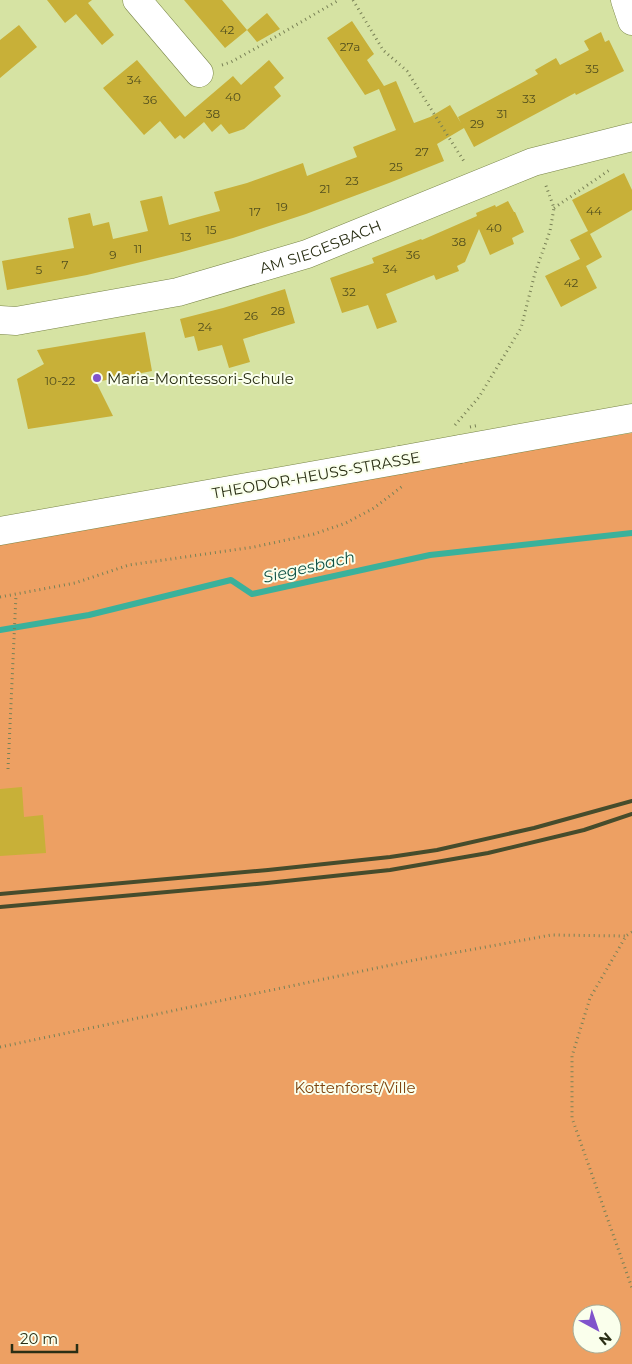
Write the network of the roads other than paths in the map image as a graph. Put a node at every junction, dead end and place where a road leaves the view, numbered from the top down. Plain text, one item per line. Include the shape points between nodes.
1 (137, 0) edge
2 (624, 0) edge
3 (632, 21) edge
4 (199, 73) road end
5 (632, 137) edge
6 (0, 320) edge
7 (632, 418) edge
8 (0, 531) edge

1 - 4 street
2 - 3 street
5 - 6 street, AM SIEGESBACH via 533,162 307,254 178,292 16,321
7 - 8 street, THEODOR-HEUSS-STRASSE, bridge

